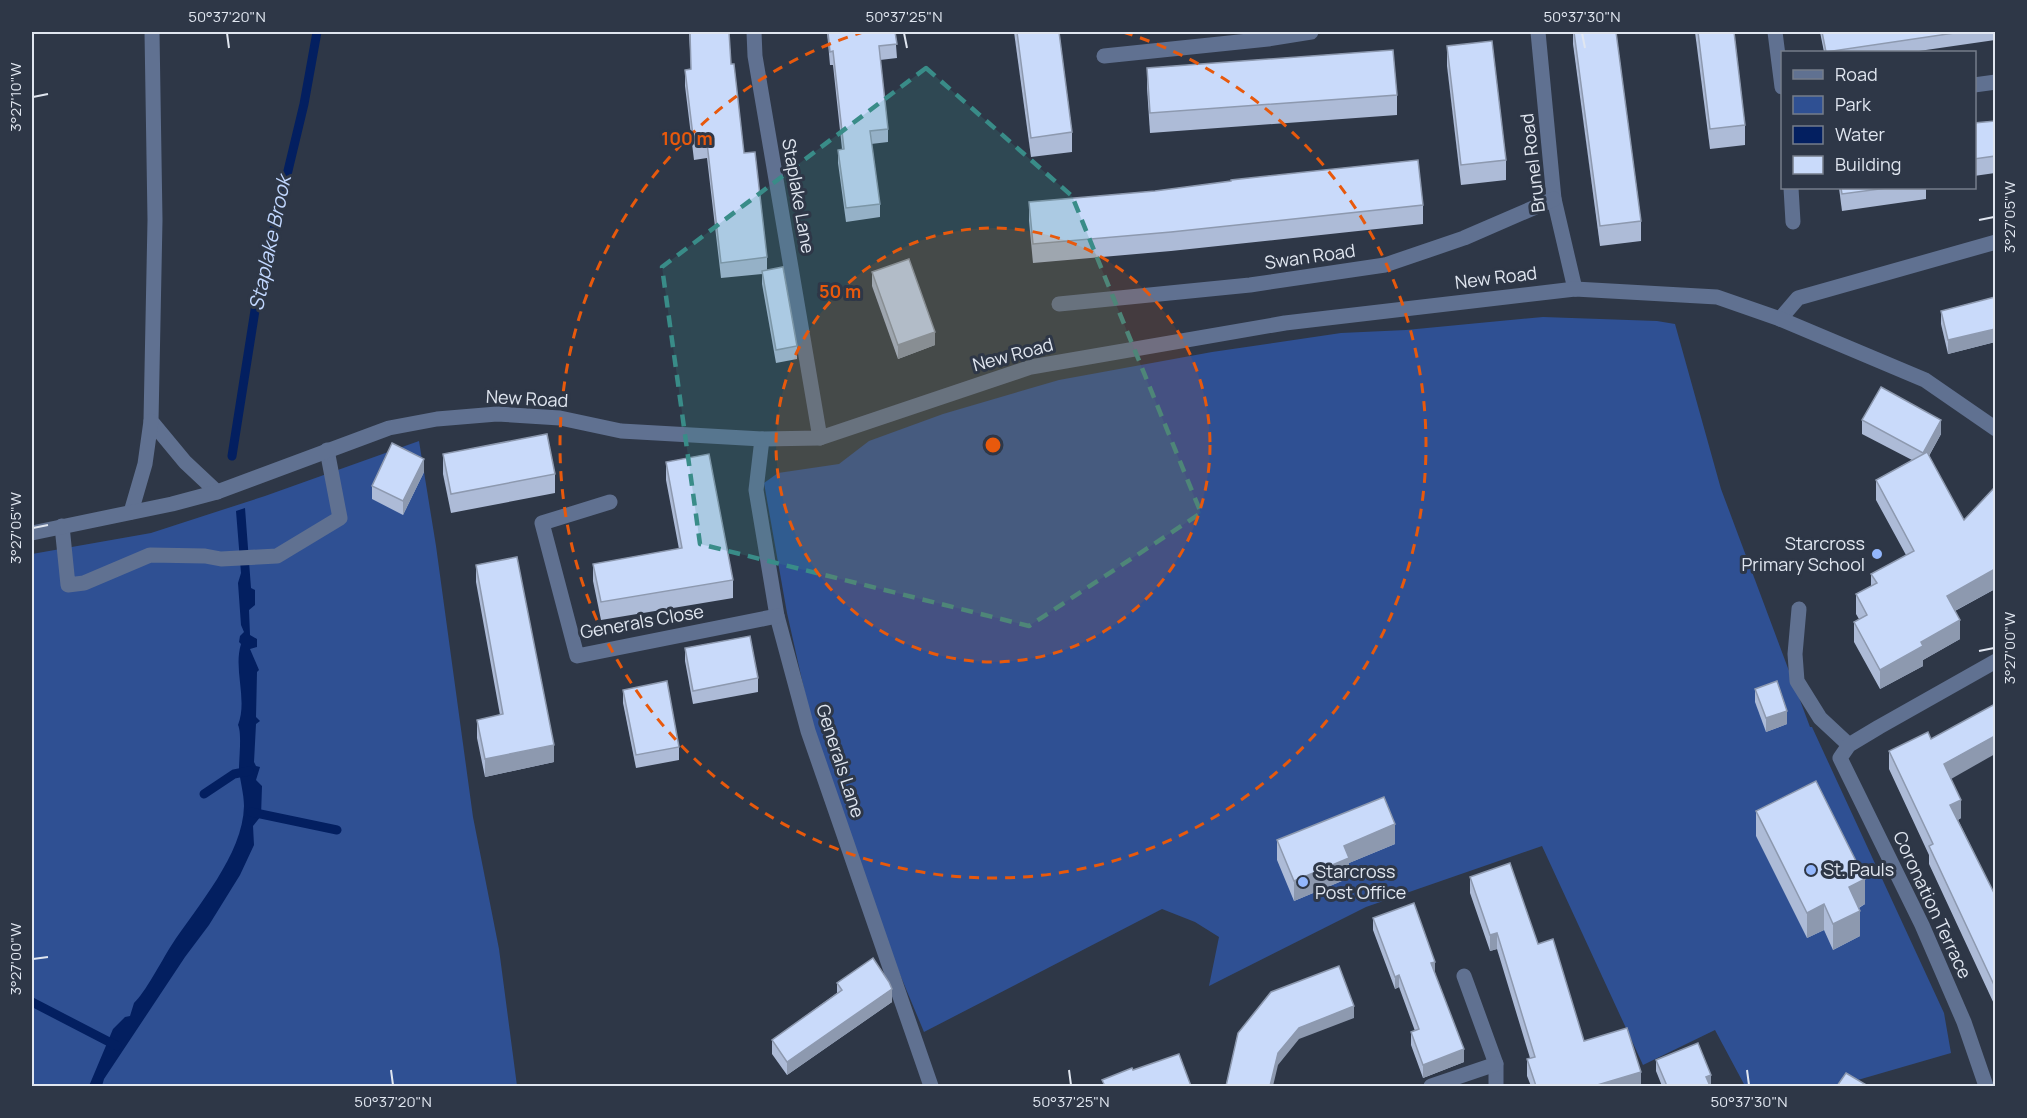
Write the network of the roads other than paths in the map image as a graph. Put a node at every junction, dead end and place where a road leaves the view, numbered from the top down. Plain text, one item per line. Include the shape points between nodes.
1 (152, 32) edge
2 (754, 32) edge
3 (1311, 32) edge
4 (1538, 32) edge
5 (1774, 32) edge
6 (1104, 56) dead end
7 (1781, 80) edge
8 (1995, 82) edge
9 (1976, 85) edge
10 (1791, 189) edge
11 (1554, 199) junction
12 (1793, 222) dead end
13 (1995, 242) edge
14 (1575, 289) junction
15 (1059, 304) dead end
16 (1780, 319) junction
17 (151, 421) junction
18 (1995, 429) edge
19 (820, 438) junction
20 (762, 439) junction
21 (327, 450) junction
22 (217, 492) junction
23 (610, 502) dead end
24 (131, 512) junction
25 (62, 526) junction
26 (32, 533) edge
27 (1799, 609) dead end
28 (777, 616) junction
29 (1995, 661) edge
30 (1849, 746) junction
31 (1464, 976) dead end
32 (1496, 1064) junction
33 (931, 1086) edge
34 (1431, 1086) edge
35 (1496, 1086) edge
36 (1986, 1086) edge

1 - 17 street via 155,220
2 - 19 street, Staplake Lane
3 - 6 street
4 - 11 street, Brunel Road
5 - 7 street
8 - 9 street
10 - 12 street
11 - 14 street, Brunel Road
11 - 15 street, Swan Road via 1464,238 1385,265 1250,285
13 - 16 street via 1798,298
14 - 16 street, New Road via 1717,297
14 - 19 street, New Road via 1285,323 1031,367
16 - 18 street, New Road via 1925,380
17 - 22 street via 185,462
17 - 24 street via 145,464
19 - 20 street, New Road
20 - 21 street, New Road via 621,431 560,418 497,414 389,428
20 - 28 street, Generals Lane via 756,490
21 - 22 street, New Road
21 - 25 street via 340,518 276,556 232,559 150,555 84,583 68,585
22 - 24 street, New Road
23 - 28 street, Generals Close via 542,523 577,656
24 - 25 street, New Road
25 - 26 street, New Road
27 - 30 street via 1797,681 1820,718
28 - 33 street, Generals Lane via 808,731
29 - 30 street
30 - 36 street, Coronation Terrace via 1840,758 1931,946
31 - 32 street
32 - 34 street
32 - 35 street

